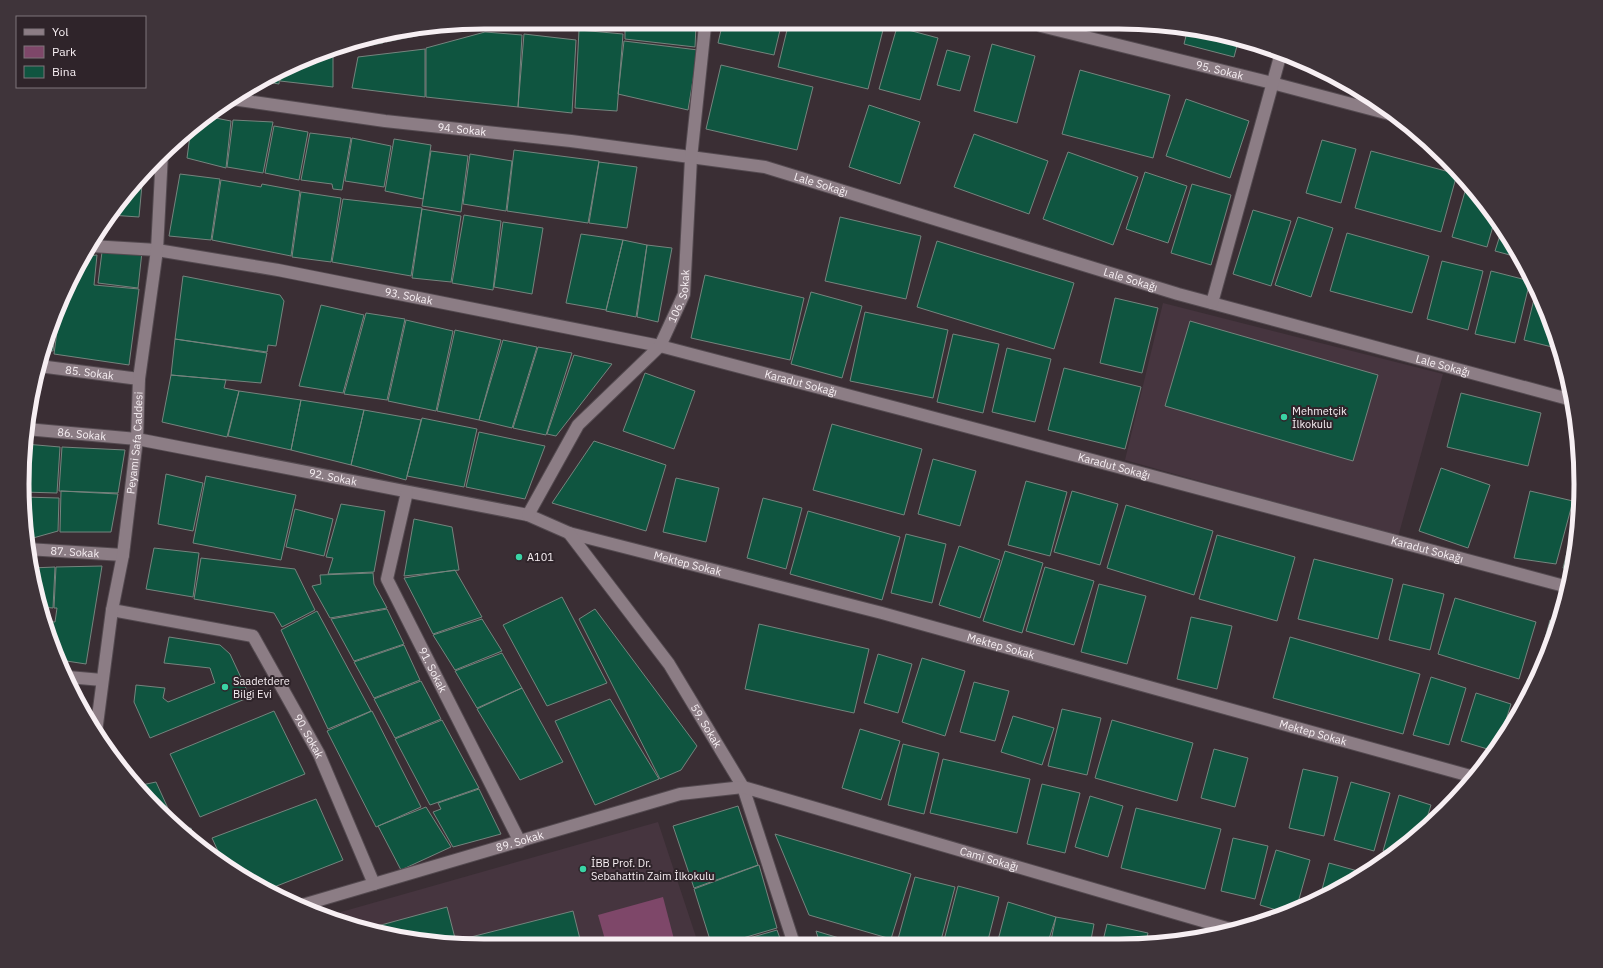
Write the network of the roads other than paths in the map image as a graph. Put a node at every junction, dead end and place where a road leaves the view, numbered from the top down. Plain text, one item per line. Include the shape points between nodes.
1 (705, 29) edge
2 (1053, 29) edge
3 (1279, 59) edge
4 (1272, 83) junction
5 (240, 100) edge
6 (1380, 111) edge
7 (691, 158) junction
8 (162, 163) edge
9 (96, 246) edge
10 (157, 250) junction
11 (1212, 303) junction
12 (660, 346) junction
13 (45, 367) edge
14 (139, 379) junction
15 (1566, 398) edge
16 (33, 430) edge
17 (137, 439) junction
18 (407, 492) junction
19 (528, 515) junction
20 (569, 533) junction
21 (34, 549) edge
22 (123, 555) junction
23 (1562, 585) edge
24 (112, 610) junction
25 (72, 676) edge
26 (102, 680) junction
27 (97, 723) edge
28 (1468, 775) edge
29 (743, 786) junction
30 (520, 842) junction
31 (374, 884) junction
32 (308, 903) edge
33 (1224, 926) edge
34 (792, 939) edge

1 - 7 street, 106. Sokak
2 - 4 street, 95. Sokak
3 - 4 street
4 - 6 street, 95. Sokak
4 - 11 street
5 - 7 street, 94. Sokak via 384,121 571,141
7 - 11 street, Lale Sokağı via 765,166
7 - 12 street, 106. Sokak via 684,294
8 - 10 street, Peyami Safa Caddesi
9 - 10 street, 93. Sokak
10 - 12 street, 93. Sokak via 278,270
10 - 14 street, Peyami Safa Caddesi
11 - 15 street, Lale Sokağı
12 - 19 street, 106. Sokak via 578,425
12 - 23 street, Karadut Sokağı
13 - 14 street, 85. Sokak
14 - 17 street, Peyami Safa Caddesi
16 - 17 street, 86. Sokak
17 - 18 street, 92. Sokak
17 - 22 street, Peyami Safa Caddesi
18 - 19 street, 92. Sokak
18 - 30 street, 91. Sokak via 387,579
19 - 20 street, Mektep Sokak
20 - 28 street, Mektep Sokak via 882,613
20 - 29 street, 59. Sokak via 669,664
21 - 22 street, 87. Sokak
22 - 24 street, Peyami Safa Caddesi
24 - 26 street, Peyami Safa Caddesi
24 - 31 street, 90. Sokak via 253,636 319,754
25 - 26 street
26 - 27 street, Peyami Safa Caddesi
29 - 30 street, 89. Sokak via 680,794
29 - 33 street, Cami Sokağı
29 - 34 street, 59. Sokak
30 - 31 street, 89. Sokak
31 - 32 street, 89. Sokak

